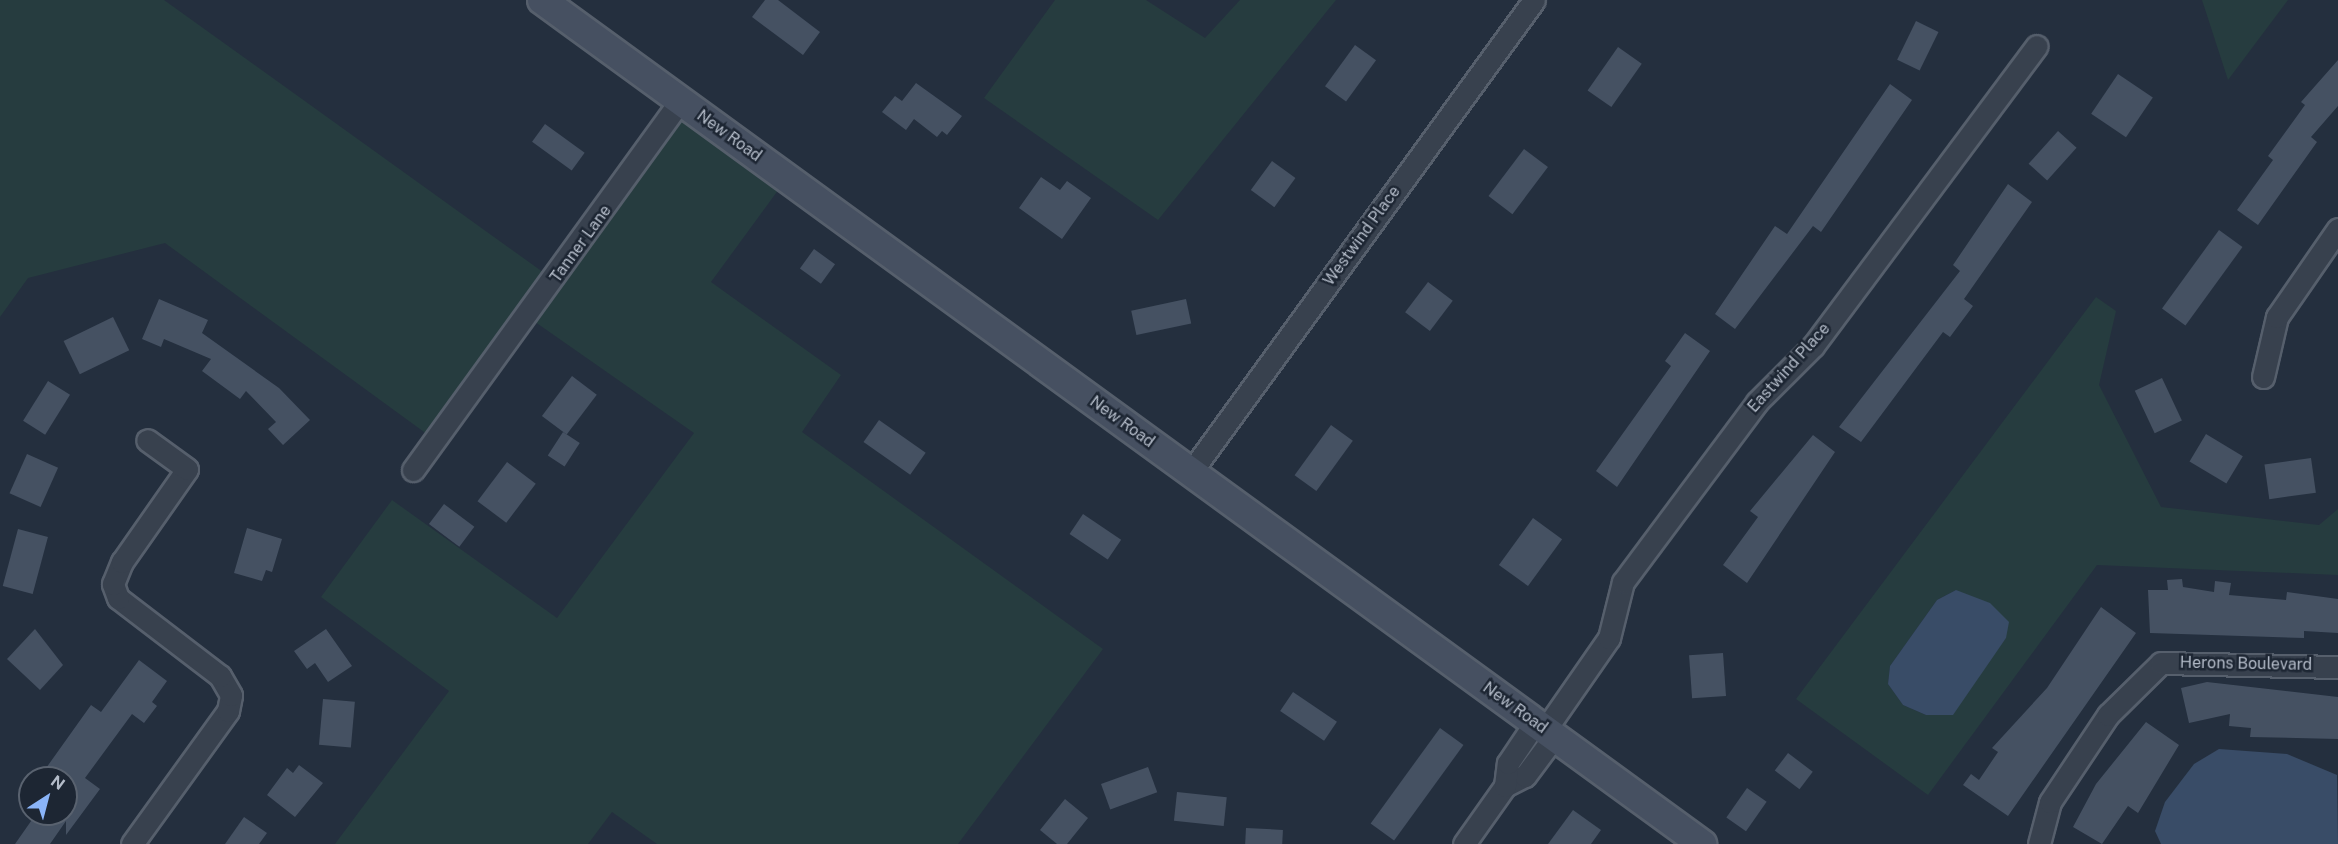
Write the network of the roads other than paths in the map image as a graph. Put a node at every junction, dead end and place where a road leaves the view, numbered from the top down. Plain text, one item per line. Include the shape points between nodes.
1 (542, 0) edge
2 (1534, 0) edge
3 (2037, 46) dead end
4 (680, 101) junction
5 (2338, 229) edge
6 (2263, 377) dead end
7 (147, 440) dead end
8 (413, 470) dead end
9 (1191, 472) junction
10 (2338, 667) edge
11 (1545, 730) junction
12 (132, 844) edge
13 (1464, 844) edge
14 (1702, 844) edge
15 (2038, 844) edge

1 - 4 street, New Road
2 - 9 street, Westwind Place
3 - 11 street, Eastwind Place via 1813,346 1757,402 1623,582 1609,638
4 - 8 street, Tanner Lane
4 - 9 street, New Road
5 - 6 street via 2277,318
7 - 12 street via 187,469 122,562 115,591 128,609 220,676 231,694 228,711
9 - 11 street, New Road
10 - 15 street, Herons Boulevard via 2161,663 2108,715 2050,802
11 - 13 street, Eastwind Place via 1525,776 1505,786
11 - 14 street, New Road

